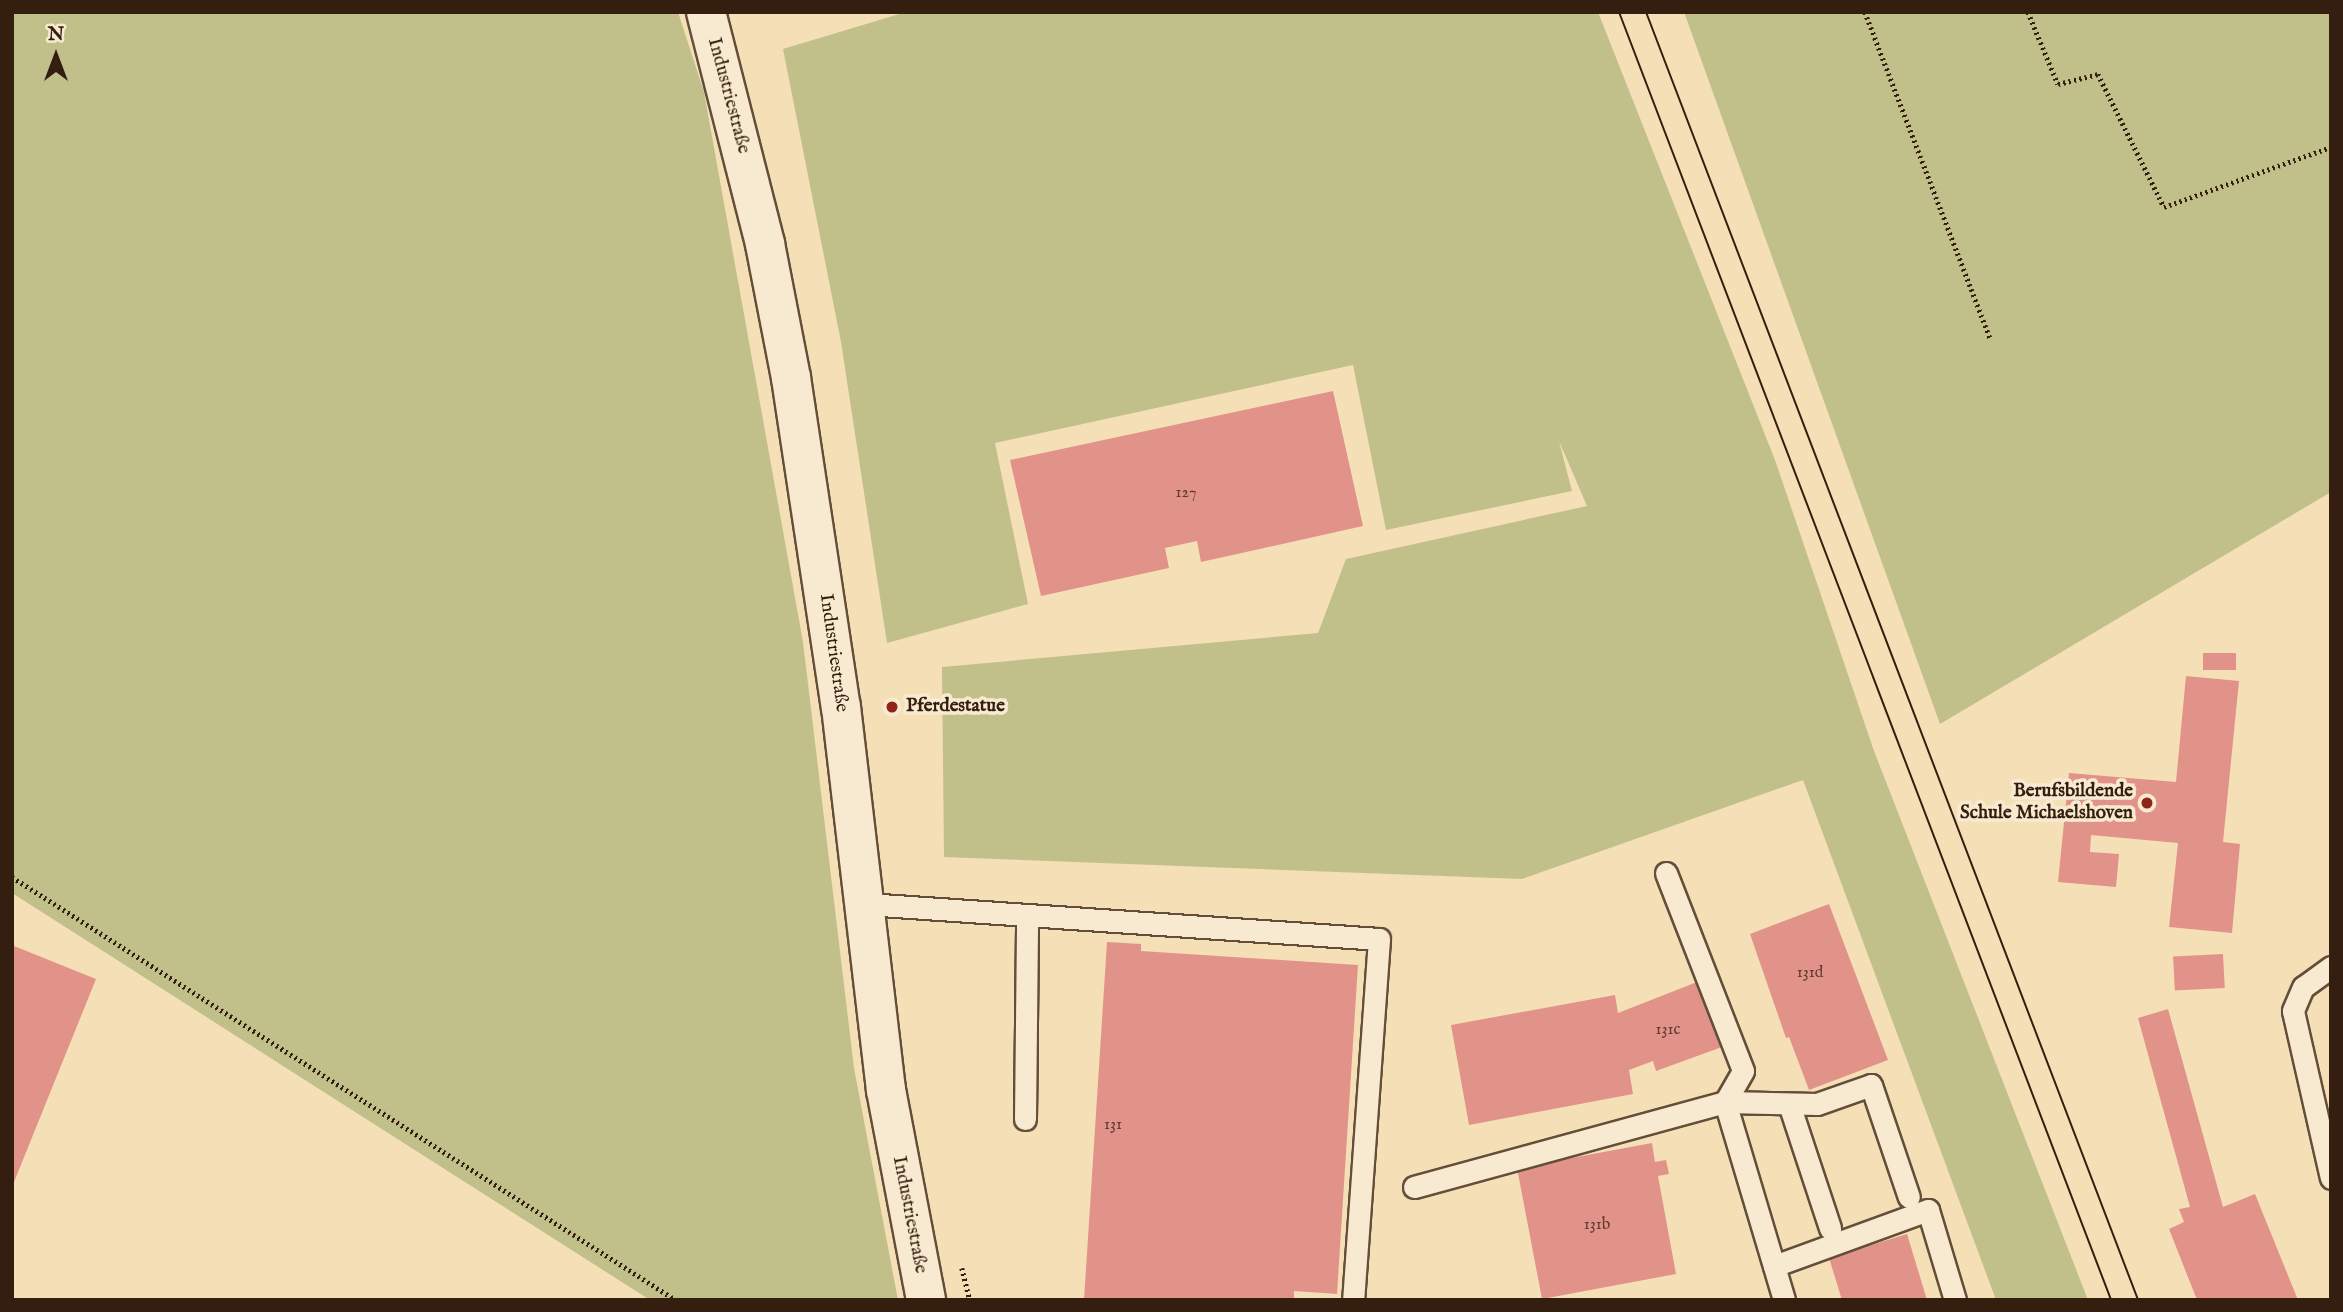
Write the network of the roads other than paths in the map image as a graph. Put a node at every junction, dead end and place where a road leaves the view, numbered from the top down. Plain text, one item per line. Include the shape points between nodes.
1 (706, 12) edge
2 (1666, 873) dead end
3 (866, 904) junction
4 (1027, 915) junction
5 (2331, 967) edge
6 (1725, 1102) junction
7 (1789, 1104) junction
8 (1026, 1119) dead end
9 (2331, 1178) edge
10 (1414, 1187) dead end
11 (1909, 1197) dead end
12 (1830, 1228) dead end
13 (1774, 1266) junction
14 (926, 1300) edge
15 (1353, 1300) edge
16 (1784, 1300) edge
17 (1955, 1300) edge

1 - 3 main road, Industriestraße via 765,244 791,378
2 - 6 lane via 1743,1071
3 - 4 lane
3 - 14 main road, Industriestraße via 886,1090
4 - 8 lane
4 - 15 lane via 1379,939
5 - 9 lane via 2303,987 2293,1011
6 - 7 lane
6 - 10 lane
6 - 13 lane
7 - 11 lane via 1817,1104 1871,1085
7 - 12 lane
13 - 16 lane
13 - 17 lane via 1928,1210

